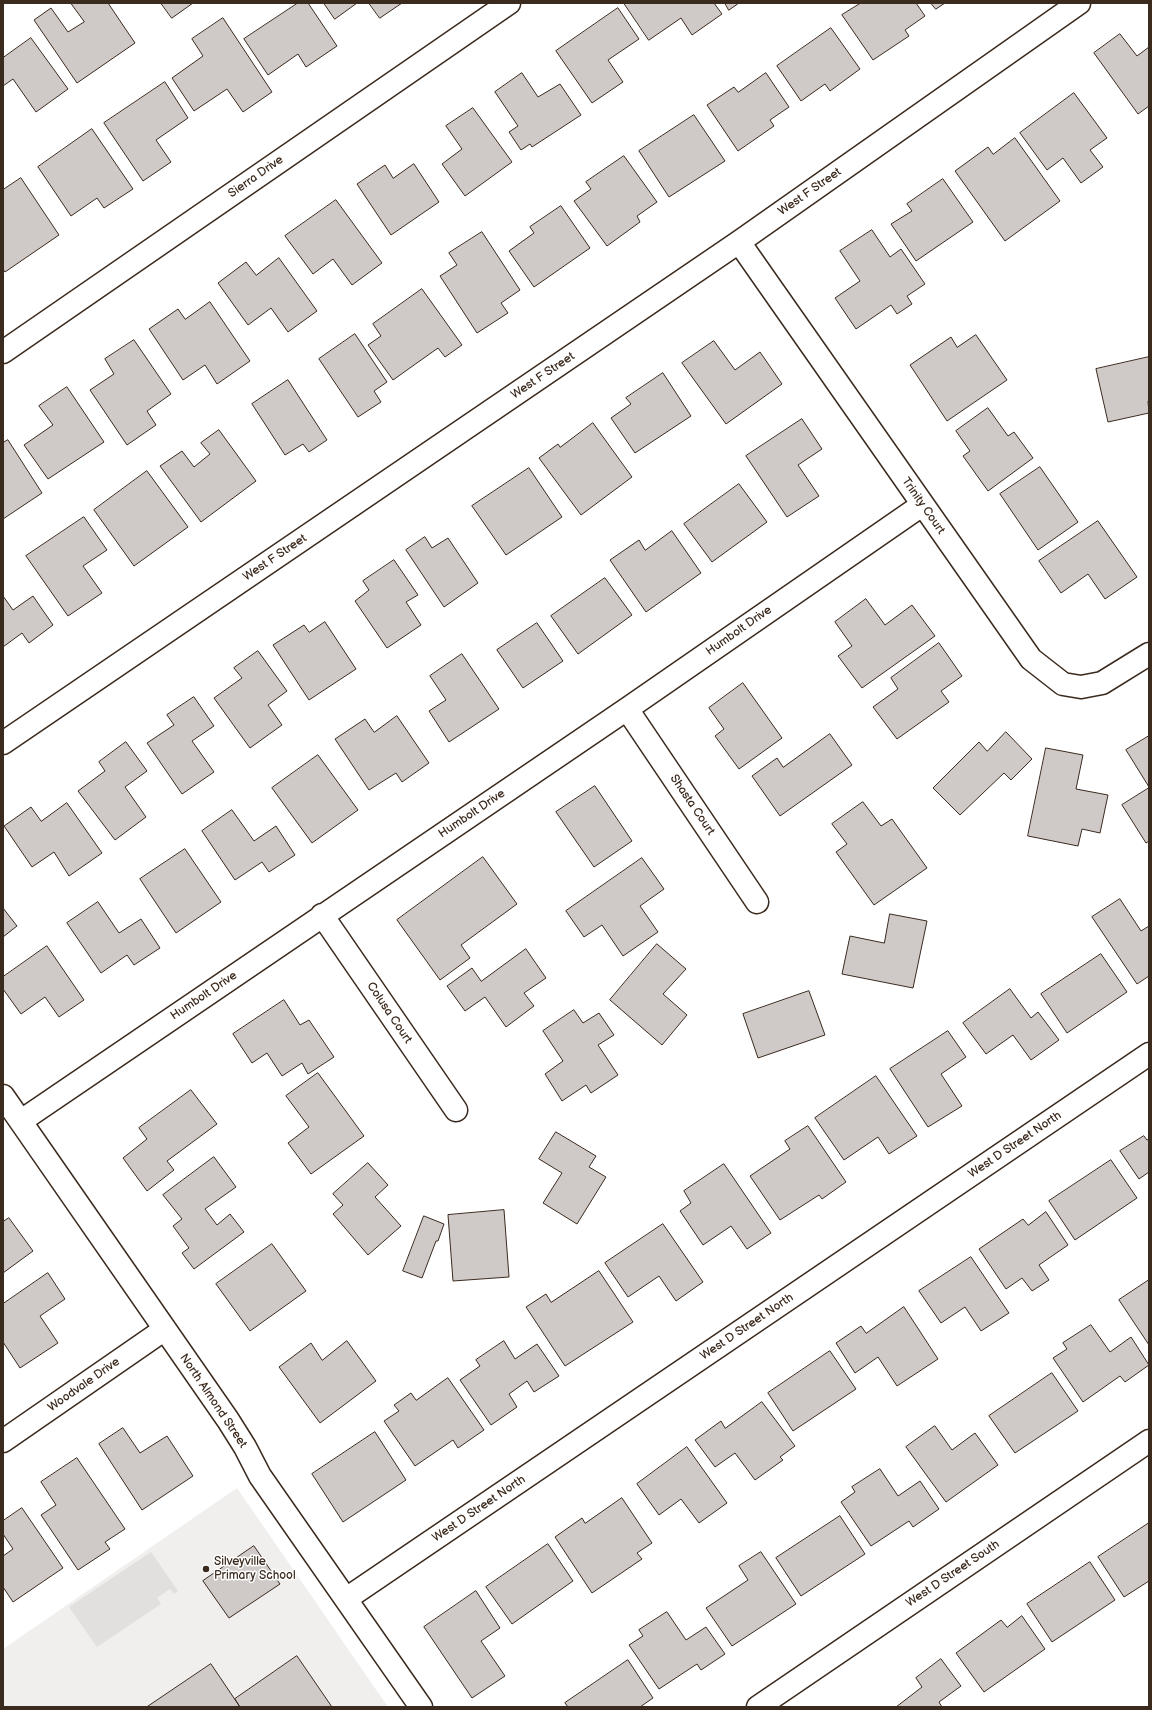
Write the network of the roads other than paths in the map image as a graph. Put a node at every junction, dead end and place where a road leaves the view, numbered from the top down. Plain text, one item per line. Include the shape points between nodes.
1 (509, 3) edge
2 (1079, 3) edge
3 (739, 242) junction
4 (3, 352) edge
5 (922, 505) junction
6 (1149, 654) edge
7 (627, 709) junction
8 (3, 743) edge
9 (757, 902) dead end
10 (322, 915) junction
11 (1149, 1054) edge
12 (3, 1096) edge
13 (456, 1110) dead end
14 (21, 1121) junction
15 (165, 1329) junction
16 (3, 1440) edge
17 (1149, 1441) edge
18 (346, 1599) junction
19 (421, 1707) edge
20 (758, 1707) edge

1 - 4 street, Sierra Drive
2 - 3 street, West F Street
3 - 5 street, Trinity Court
3 - 8 street, West F Street
5 - 6 street, Trinity Court via 1031,659 1063,684 1081,686 1102,683
5 - 7 street, Humbolt Drive
7 - 9 street, Shasta Court
7 - 10 street, Humbolt Drive
10 - 13 street, Colusa Court
10 - 14 street, Humbolt Drive
11 - 18 street, West D Street North
12 - 14 street, North Almond Street
14 - 15 street, North Almond Street
15 - 16 street, Woodvale Drive
15 - 18 street, North Almond Street via 228,1420 260,1476
17 - 20 street, West D Street South
18 - 19 street, North Almond Street

